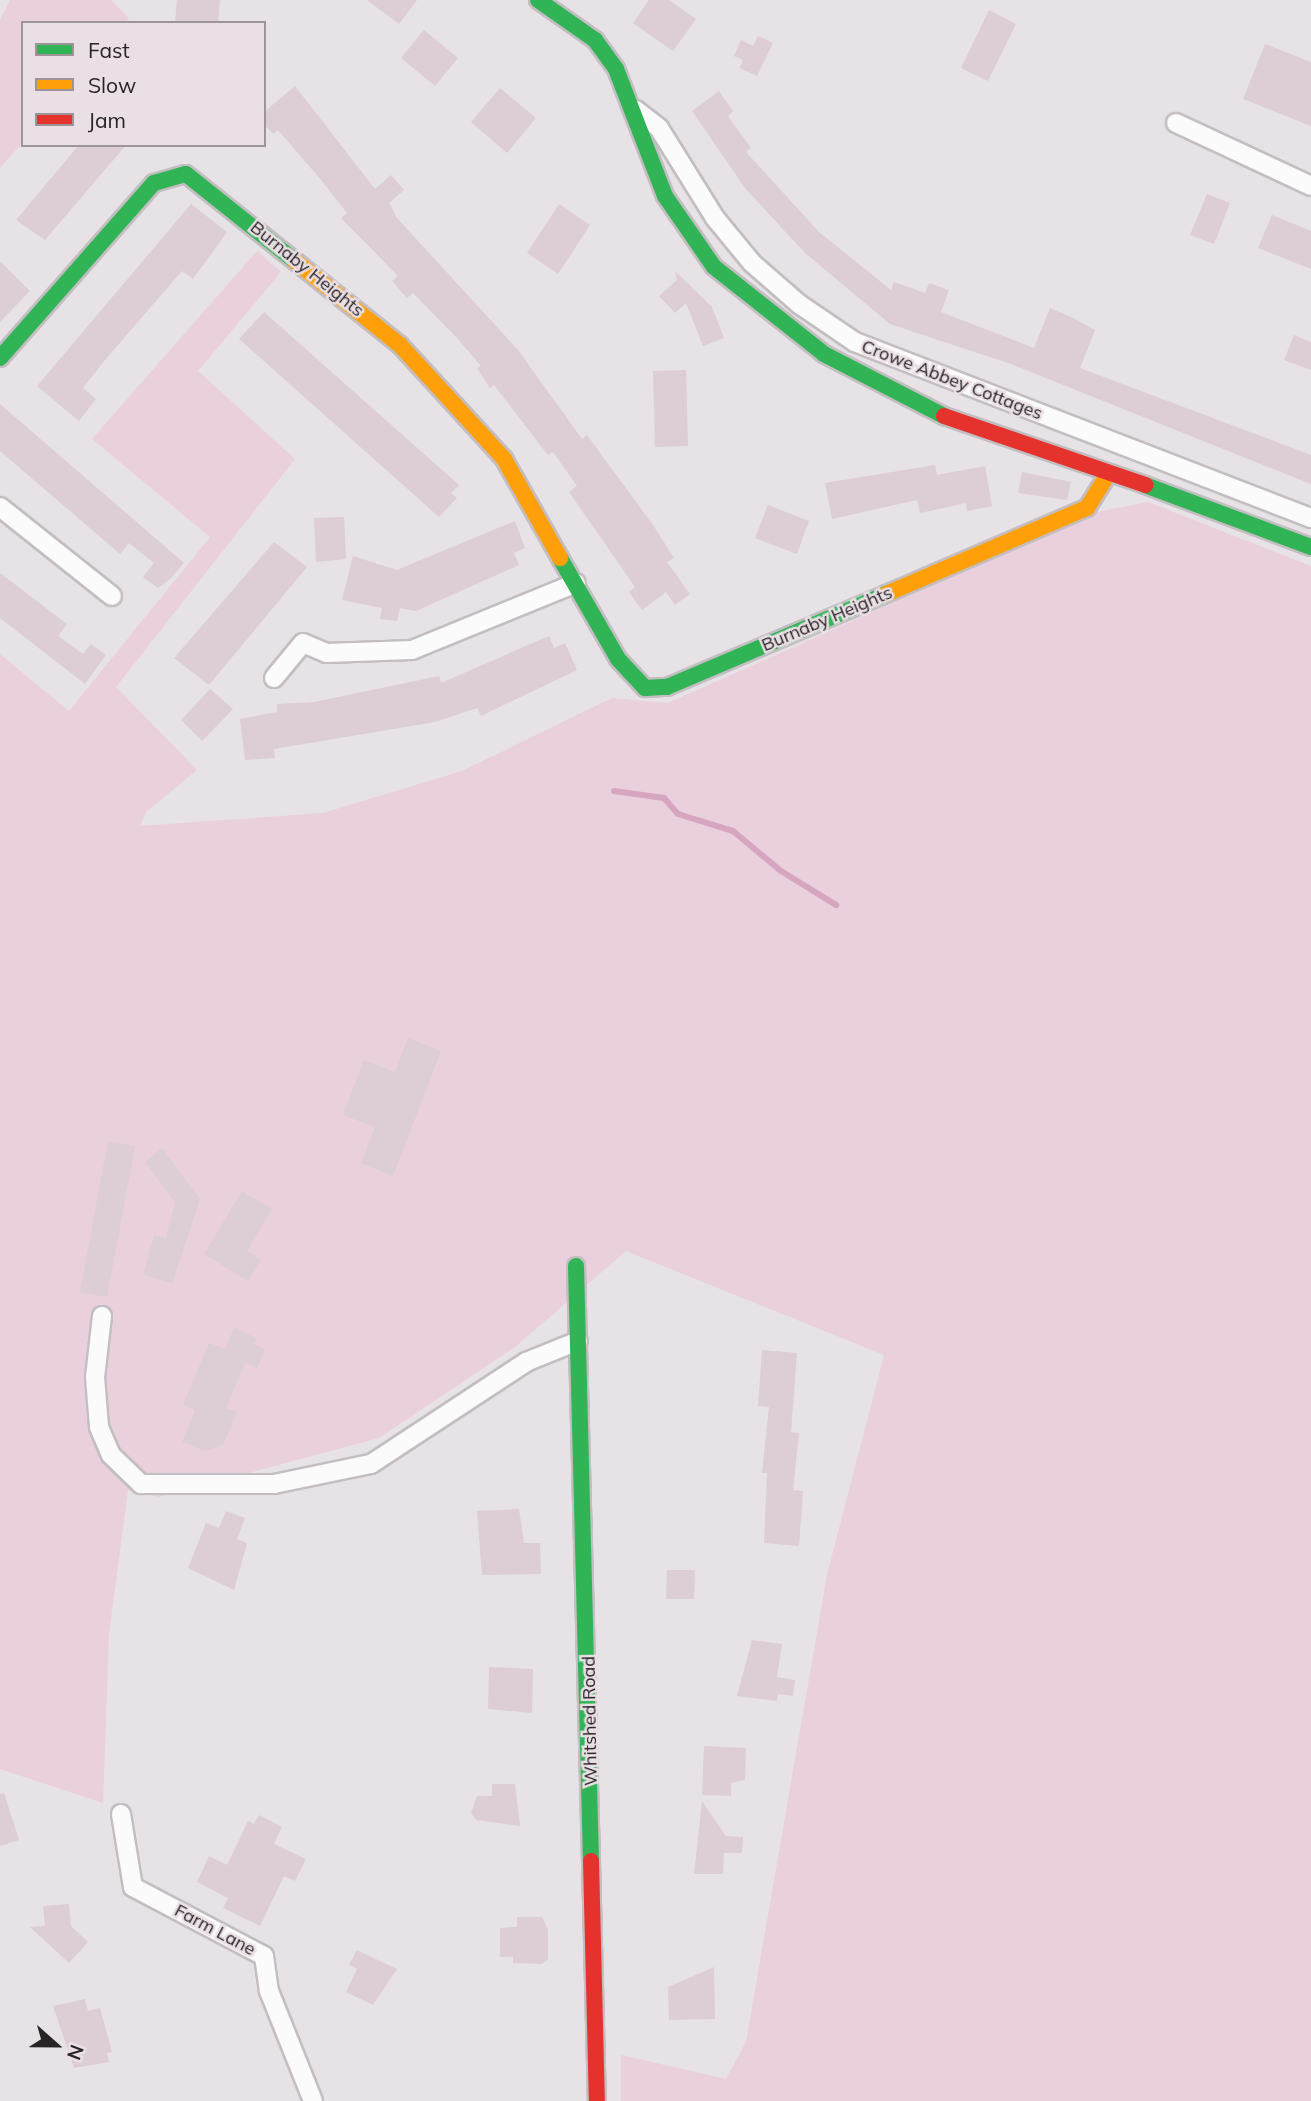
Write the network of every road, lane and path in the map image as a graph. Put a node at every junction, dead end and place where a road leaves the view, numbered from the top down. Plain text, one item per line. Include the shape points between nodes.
1 (538, 0) edge
2 (636, 110) junction
3 (1176, 123) dead end
4 (1311, 186) edge
5 (0, 357) edge
6 (1108, 474) junction
7 (0, 507) edge
8 (1311, 518) edge
9 (1311, 547) edge
10 (576, 583) junction
11 (112, 596) dead end
12 (274, 678) dead end
13 (576, 1266) dead end
14 (102, 1316) dead end
15 (578, 1341) junction
16 (121, 1814) dead end
17 (313, 2101) edge
18 (597, 2101) edge

1 - 2 street via 595,40
2 - 6 street via 665,197 687,234 753,299 871,383 997,437
2 - 8 street, Crowe Abbey Cottages via 659,128 715,218 752,263 799,304 855,342
3 - 4 street
5 - 10 street, Burnaby Heights via 154,183 186,174 400,345 504,459
6 - 9 street
6 - 10 street, Burnaby Heights via 1087,508 667,687 645,688 618,659
7 - 11 street
10 - 12 street via 412,650 326,653 303,643
13 - 15 street, Whitshed Road
14 - 15 street via 95,1377 99,1427 111,1455 141,1484 274,1484 370,1464 526,1362
15 - 18 street, Whitshed Road
16 - 17 street, Farm Lane via 133,1888 264,1956 269,1991

